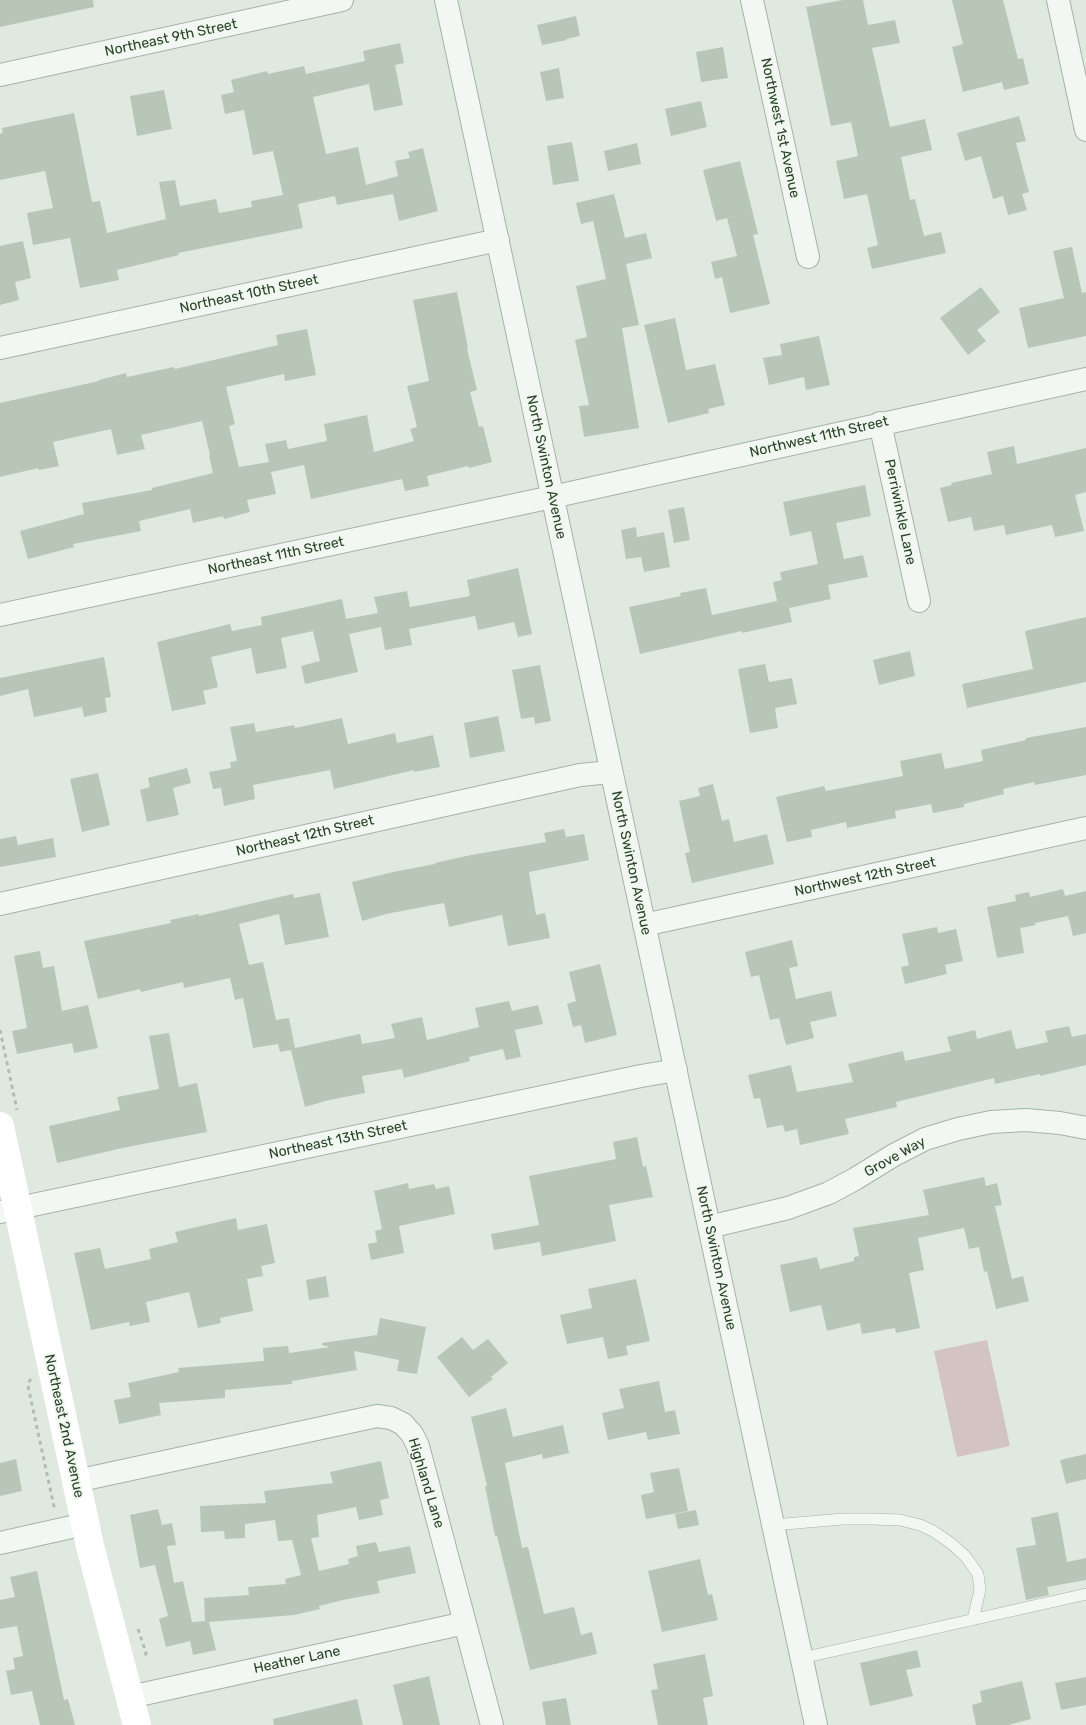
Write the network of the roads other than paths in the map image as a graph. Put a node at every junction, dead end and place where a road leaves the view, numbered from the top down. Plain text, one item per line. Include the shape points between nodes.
1 (342, 0) edge
2 (446, 0) edge
3 (752, 0) edge
4 (1058, 0) edge
5 (0, 76) edge
6 (1086, 130) edge
7 (498, 240) junction
8 (808, 257) dead end
9 (0, 348) edge
10 (1086, 379) edge
11 (880, 423) junction
12 (552, 497) junction
13 (919, 601) dead end
14 (0, 614) edge
15 (612, 772) junction
16 (1086, 828) edge
17 (0, 904) edge
18 (644, 925) junction
19 (676, 1070) junction
20 (0, 1126) edge
21 (1086, 1128) edge
22 (9, 1210) edge
23 (710, 1227) junction
24 (76, 1482) junction
25 (85, 1524) junction
26 (774, 1525) junction
27 (0, 1543) edge
28 (1086, 1594) edge
29 (973, 1619) junction
30 (465, 1623) junction
31 (802, 1658) junction
32 (130, 1697) junction
33 (137, 1725) edge
34 (492, 1725) edge
35 (816, 1725) edge

1 - 5 street, Northeast 9th Street
2 - 7 street, North Swinton Avenue
3 - 8 street, Northwest 1st Avenue
4 - 6 street
7 - 9 street, Northeast 10th Street
7 - 12 street, North Swinton Avenue
10 - 11 street, Northwest 11th Street
11 - 12 street, Northwest 11th Street
11 - 13 street, Perriwinkle Lane
12 - 14 street, Northeast 11th Street
12 - 15 street, North Swinton Avenue
15 - 17 street, Northeast 12th Street via 580,774
15 - 18 street, North Swinton Avenue
16 - 18 street, Northwest 12th Street
18 - 19 street, North Swinton Avenue
19 - 22 street, Northeast 13th Street
19 - 23 street, North Swinton Avenue
20 - 22 street, Northeast 2nd Avenue
21 - 23 street, Grove Way via 1026,1120 991,1122 958,1129 902,1151 829,1193 788,1208
22 - 24 street, Northeast 2nd Avenue
23 - 26 street, North Swinton Avenue
24 - 25 street, Northeast 2nd Avenue
24 - 30 street, Highland Lane via 377,1416 391,1418 403,1424 418,1446
25 - 27 street
25 - 32 street, Northeast 2nd Avenue
26 - 29 lane via 843,1519 900,1520 933,1531 966,1557 978,1574 980,1590
26 - 31 street, North Swinton Avenue
28 - 29 lane
29 - 31 lane
30 - 32 street, Heather Lane
30 - 34 street, Highland Lane
31 - 35 street, North Swinton Avenue
32 - 33 street, Northeast 2nd Avenue

